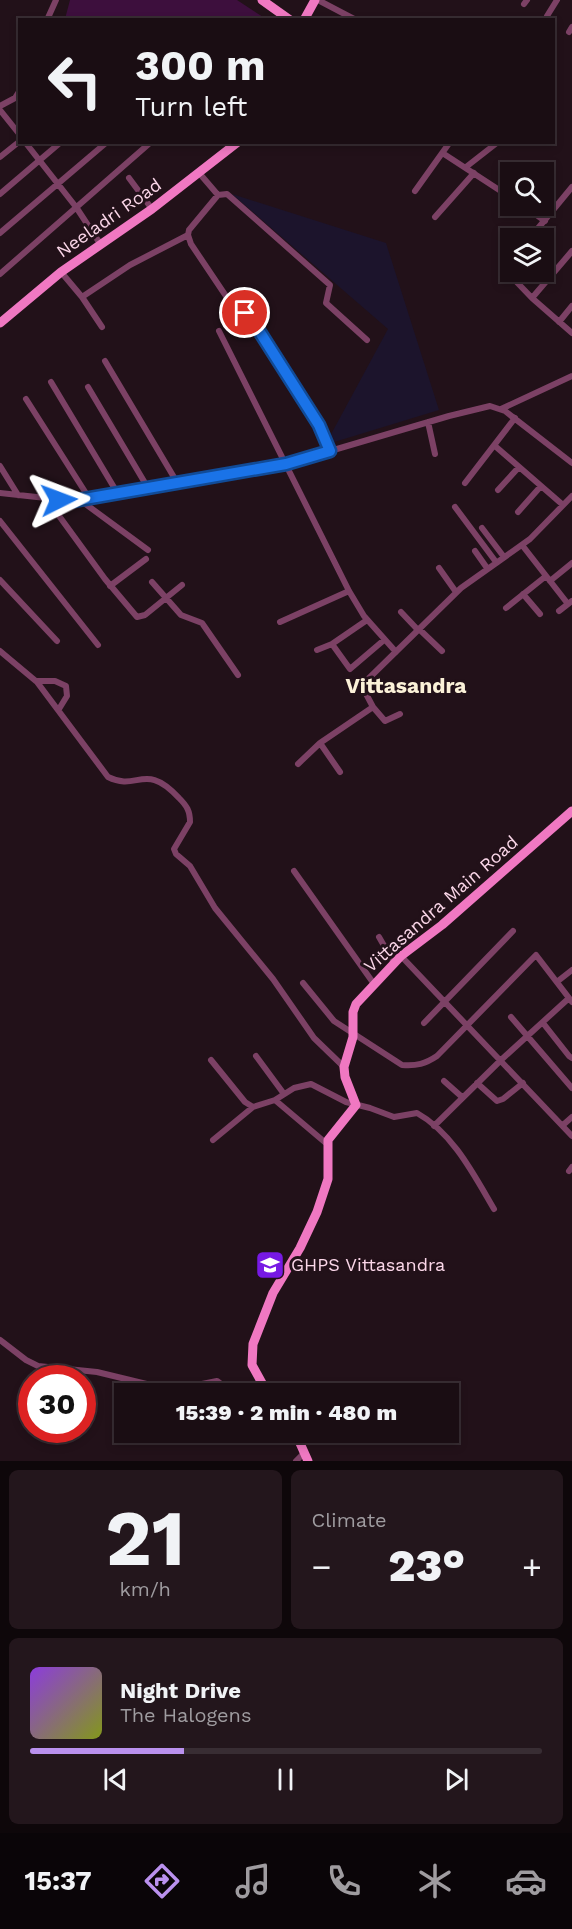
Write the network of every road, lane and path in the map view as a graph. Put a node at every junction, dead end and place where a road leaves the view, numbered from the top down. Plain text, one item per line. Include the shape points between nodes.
1 (56, 0) edge
2 (262, 0) edge
3 (316, 0) edge
4 (557, 0) edge
5 (547, 16) dead end
6 (48, 18) edge
7 (287, 18) edge
8 (305, 18) edge
9 (352, 18) edge
10 (18, 93) edge
11 (1, 112) edge
12 (18, 133) edge
13 (18, 143) edge
14 (26, 144) edge
15 (59, 144) edge
16 (105, 144) edge
17 (149, 144) edge
18 (236, 144) edge
19 (449, 144) edge
20 (495, 144) edge
21 (444, 154) junction
22 (0, 157) edge
23 (39, 161) junction
24 (466, 167) junction
25 (474, 173) junction
26 (200, 174) junction
27 (129, 178) dead end
28 (58, 184) junction
29 (572, 187) edge
30 (500, 190) edge
31 (414, 191) dead end
32 (0, 195) edge
33 (219, 195) junction
34 (76, 207) junction
35 (152, 209) junction
36 (538, 216) edge
37 (435, 217) dead end
38 (545, 221) junction
39 (539, 228) edge
40 (0, 234) edge
41 (188, 235) junction
42 (101, 245) junction
43 (572, 251) edge
44 (61, 272) junction
45 (0, 274) edge
46 (517, 282) edge
47 (82, 297) junction
48 (532, 298) junction
49 (572, 306) edge
50 (559, 322) junction
51 (0, 323) edge
52 (102, 327) dead end
53 (219, 331) dead end
54 (572, 333) edge
55 (367, 340) dead end
56 (105, 361) dead end
57 (572, 376) edge
58 (51, 382) dead end
59 (88, 387) dead end
60 (26, 399) dead end
61 (501, 409) junction
62 (515, 418) junction
63 (428, 422) junction
64 (495, 446) junction
65 (330, 451) junction
66 (435, 454) dead end
67 (572, 463) edge
68 (286, 464) junction
69 (0, 466) edge
70 (519, 467) junction
71 (178, 483) junction
72 (465, 483) dead end
73 (541, 486) junction
74 (148, 488) junction
75 (498, 490) dead end
76 (0, 494) edge
77 (118, 494) junction
78 (18, 495) junction
79 (572, 496) edge
80 (46, 498) junction
81 (89, 498) junction
82 (80, 500) junction
83 (563, 505) junction
84 (455, 507) dead end
85 (518, 512) dead end
86 (0, 522) edge
87 (482, 528) dead end
88 (522, 545) junction
89 (148, 550) dead end
90 (475, 551) dead end
91 (504, 557) junction
92 (146, 560) dead end
93 (496, 562) junction
94 (572, 563) edge
95 (439, 568) dead end
96 (487, 568) junction
97 (548, 578) junction
98 (0, 580) edge
99 (152, 582) dead end
100 (182, 585) dead end
101 (110, 586) junction
102 (349, 591) junction
103 (456, 592) junction
104 (523, 594) junction
105 (166, 598) junction
106 (570, 602) edge
107 (506, 608) dead end
108 (559, 611) dead end
109 (401, 612) dead end
110 (540, 614) dead end
111 (367, 620) junction
112 (280, 622) dead end
113 (419, 629) junction
114 (384, 640) junction
115 (57, 641) dead end
116 (332, 644) junction
117 (98, 645) dead end
118 (318, 650) dead end
119 (0, 651) edge
120 (442, 651) dead end
121 (396, 652) junction
122 (238, 675) dead end
123 (36, 681) junction
124 (374, 707) junction
125 (59, 709) junction
126 (400, 714) dead end
127 (320, 743) junction
128 (298, 764) dead end
129 (340, 772) dead end
130 (572, 811) edge
131 (294, 871) dead end
132 (513, 931) dead end
133 (379, 937) dead end
134 (398, 960) junction
135 (572, 970) edge
136 (558, 981) junction
137 (303, 983) dead end
138 (374, 984) junction
139 (570, 1000) edge
140 (446, 1002) junction
141 (511, 1017) dead end
142 (423, 1023) dead end
143 (543, 1023) junction
144 (469, 1025) junction
145 (353, 1031) junction
146 (526, 1037) junction
147 (256, 1056) dead end
148 (572, 1058) edge
149 (211, 1060) dead end
150 (501, 1060) junction
151 (344, 1067) junction
152 (444, 1082) dead end
153 (477, 1083) junction
154 (523, 1083) junction
155 (572, 1088) edge
156 (284, 1094) junction
157 (462, 1097) junction
158 (275, 1100) junction
159 (356, 1105) junction
160 (253, 1107) junction
161 (572, 1117) edge
162 (563, 1125) junction
163 (434, 1126) junction
164 (572, 1136) edge
165 (213, 1140) dead end
166 (327, 1144) junction
167 (494, 1209) dead end
168 (0, 1340) edge
169 (142, 1383) edge
170 (262, 1383) edge
171 (300, 1443) edge
172 (306, 1457) edge
173 (296, 1461) edge

1 - 6 street
2 - 7 street
3 - 8 street
3 - 9 street
4 - 5 street
10 - 11 street
11 - 12 street
13 - 22 street
14 - 23 street
15 - 23 street
16 - 28 street
17 - 34 street
18 - 26 street, Neeladri Road
19 - 21 street
20 - 24 street
21 - 24 street
21 - 31 street
23 - 28 street
23 - 32 street
24 - 25 street
25 - 30 street
25 - 37 street
26 - 33 street
26 - 35 street, Neeladri Road
27 - 35 street
28 - 34 street
28 - 40 street
29 - 38 street
33 - 41 street
33 - 55 street via 227,194 330,285 326,303
34 - 42 street
34 - 45 street
35 - 42 street, Neeladri Road
36 - 38 street
38 - 39 street
41 - 47 street via 130,265
41 - 65 street via 236,312 249,315 319,425
42 - 44 street, Neeladri Road
43 - 48 street
44 - 47 street
44 - 51 street, Neeladri Road
46 - 48 street
47 - 52 street
48 - 50 street
49 - 50 street
50 - 54 street
53 - 68 street
56 - 71 street
57 - 61 street
58 - 77 street
59 - 74 street
60 - 81 street
61 - 62 street
61 - 63 street via 483,407
62 - 64 street
62 - 67 street
63 - 65 street
63 - 66 street
64 - 70 street
64 - 72 street
65 - 68 street
68 - 71 street
68 - 102 street
69 - 78 street
70 - 73 street
70 - 75 street
71 - 74 street
73 - 83 street
73 - 85 street
74 - 77 street
76 - 78 street
77 - 81 street
78 - 80 street
79 - 83 street
80 - 82 street
80 - 101 street
81 - 82 street
82 - 89 street
83 - 88 street
84 - 93 street
86 - 117 street
87 - 91 street
88 - 91 street
88 - 97 street
90 - 96 street
91 - 93 street
92 - 101 street
93 - 96 street
94 - 97 street
95 - 103 street
96 - 103 street
97 - 104 street
97 - 106 street
98 - 115 street
99 - 105 street
100 - 105 street
101 - 105 street via 137,617
102 - 111 street
102 - 112 street
103 - 113 street
104 - 107 street
104 - 110 street
105 - 122 street via 181,615 202,623
106 - 108 street
109 - 113 street
111 - 114 street
111 - 116 street
113 - 120 street
113 - 121 street
114 - 116 street via 350,669
114 - 121 street
116 - 118 street
119 - 123 street
121 - 124 street via 364,683
123 - 125 street
123 - 125 street via 55,681 66,686 67,696
124 - 126 street via 385,721
124 - 127 street
125 - 151 street via 108,777 125,783 141,778 161,781 188,807 190,822 176,844 176,854 190,866 215,908 314,1038
127 - 128 street
127 - 129 street
130 - 134 street, Vittasandra Main Road
131 - 138 street
132 - 140 street
133 - 134 street
134 - 138 street, Vittasandra Main Road
134 - 140 street
135 - 136 street
136 - 139 street
136 - 144 street via 540,957 534,956
137 - 145 street via 334,1021
138 - 145 street, Vittasandra Main Road via 354,1008
139 - 143 street
140 - 142 street
140 - 144 street
141 - 146 street
143 - 146 street
143 - 148 street
144 - 145 street via 437,1056 414,1066 402,1065
144 - 150 street
145 - 151 street, Vittasandra Main Road
146 - 150 street
146 - 155 street
147 - 156 street
149 - 160 street
150 - 153 street
150 - 154 street
151 - 159 street
152 - 157 street
153 - 154 street via 496,1101
153 - 157 street
154 - 162 street
156 - 158 street
156 - 159 street via 302,1084 311,1084
157 - 163 street
158 - 160 street
158 - 166 street
159 - 163 street via 394,1117 417,1113
159 - 166 street
160 - 165 street
161 - 162 street
162 - 164 street
163 - 167 street via 468,1166
166 - 170 street via 328,1179 319,1206 273,1293 253,1344 252,1365
168 - 169 street via 38,1365 97,1372
171 - 172 street
172 - 173 street

